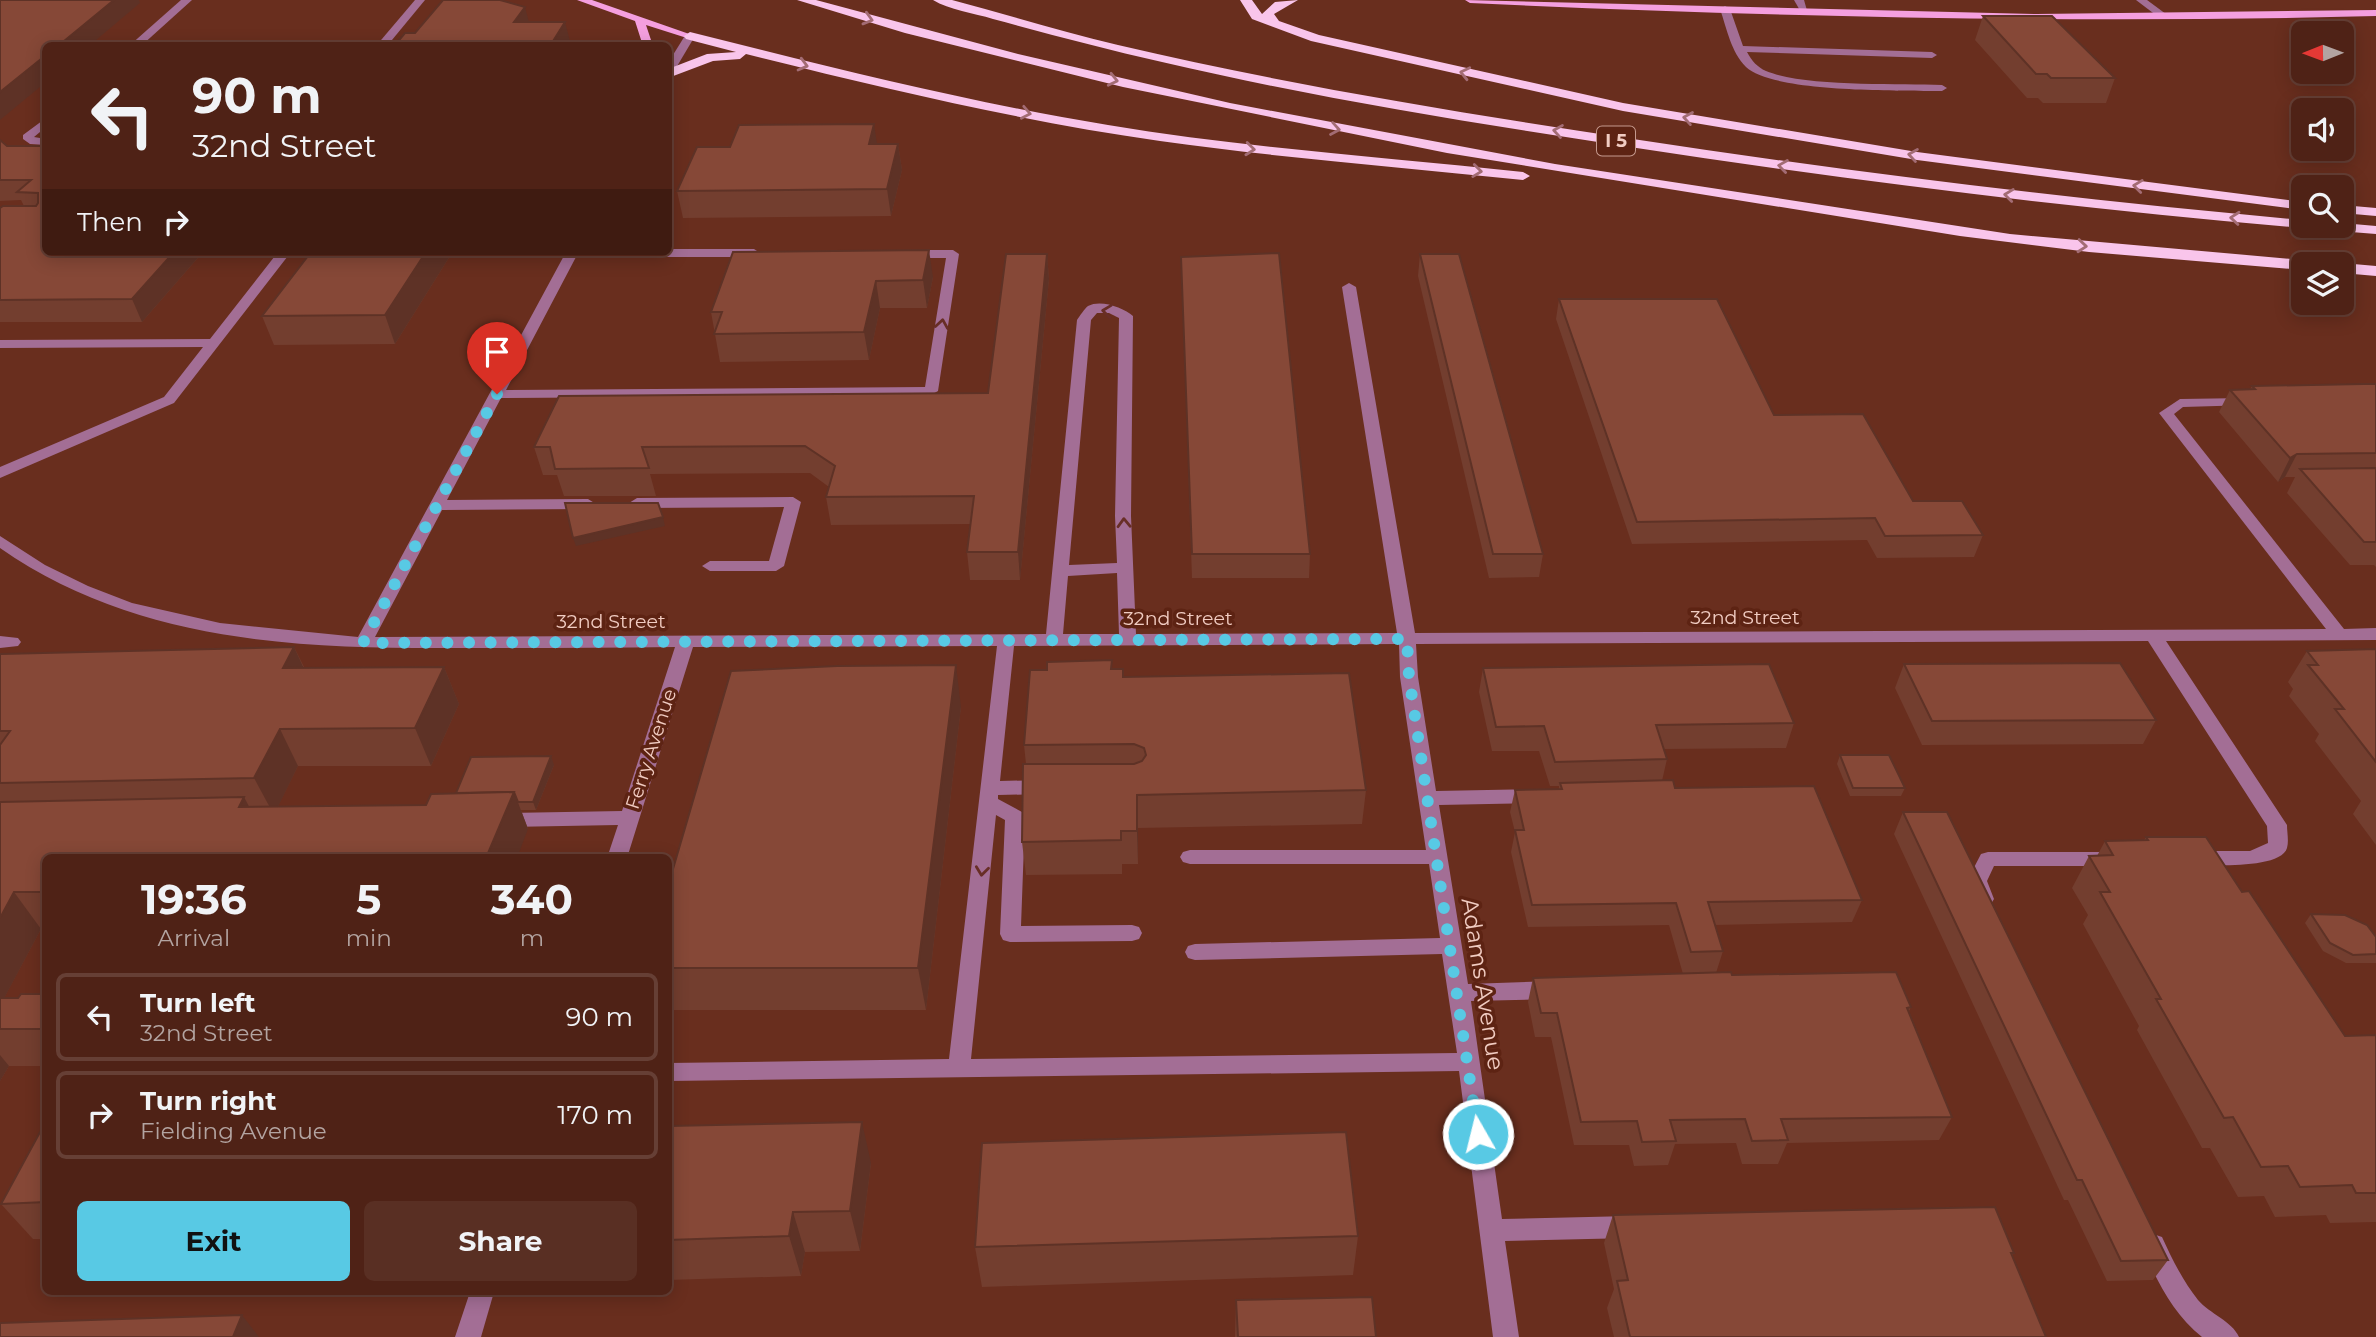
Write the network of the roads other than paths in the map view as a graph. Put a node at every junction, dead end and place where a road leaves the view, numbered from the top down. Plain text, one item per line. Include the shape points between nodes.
1 (187, 0) edge
2 (421, 0) edge
3 (582, 0) edge
4 (803, 0) edge
5 (939, 0) edge
6 (1246, 0) edge
7 (1292, 0) edge
8 (1470, 0) edge
9 (1799, 0) edge
10 (2141, 0) edge
11 (1725, 9) junction
12 (1805, 12) junction
13 (2376, 13) edge
14 (2165, 17) junction
15 (639, 19) junction
16 (1275, 23) junction
17 (690, 36) junction
18 (139, 42) edge
19 (384, 42) edge
20 (647, 42) edge
21 (1738, 49) junction
22 (759, 54) junction
23 (1932, 55) dead end
24 (672, 67) edge
25 (672, 72) edge
26 (1942, 88) dead end
27 (42, 124) edge
28 (42, 142) edge
29 (2291, 204) edge
30 (2354, 210) edge
31 (1820, 211) junction
32 (2376, 212) edge
33 (2291, 223) edge
34 (2354, 228) edge
35 (2376, 230) edge
36 (672, 253) edge
37 (762, 253) edge
38 (896, 254) edge
39 (282, 256) edge
40 (570, 256) edge
41 (2291, 264) edge
42 (2354, 269) edge
43 (2376, 271) edge
44 (1349, 287) dead end
45 (213, 343) junction
46 (0, 344) edge
47 (497, 394) junction
48 (2258, 402) edge
49 (0, 473) edge
50 (437, 505) junction
51 (0, 541) edge
52 (709, 566) dead end
53 (1125, 568) junction
54 (1060, 571) junction
55 (2339, 634) junction
56 (2376, 634) edge
57 (2154, 636) junction
58 (1407, 639) junction
59 (1006, 640) junction
60 (1054, 640) junction
61 (1128, 640) junction
62 (685, 641) junction
63 (363, 643) junction
64 (1069, 787) edge
65 (990, 796) junction
66 (1551, 796) edge
67 (1429, 798) junction
68 (629, 818) junction
69 (478, 821) edge
70 (618, 854) edge
71 (1190, 857) dead end
72 (1437, 857) junction
73 (2127, 858) edge
74 (2169, 858) edge
75 (1992, 915) edge
76 (1132, 933) dead end
77 (1452, 946) junction
78 (1195, 952) dead end
79 (1569, 989) edge
80 (1459, 993) junction
81 (1469, 1062) junction
82 (959, 1069) junction
83 (672, 1072) edge
84 (1657, 1226) edge
85 (2144, 1226) edge
86 (1491, 1230) junction
87 (481, 1295) edge
88 (468, 1337) edge
89 (1506, 1337) edge
90 (2226, 1337) edge

1 - 18 street
2 - 19 street
3 - 15 main road
4 -> 31 highway, I 5 via 929,37 1277,118
33 -> 5 highway, I 5 via 2138,211 1782,167 1508,124 1121,50
6 - 16 highway via 1256,16
7 - 16 highway via 1267,13
8 - 11 main road
9 - 12 street
10 - 14 street
11 - 12 main road
11 - 21 street
12 - 14 main road
13 - 14 main road
15 - 17 main road
15 - 20 main road
29 -> 16 highway via 1759,131 1527,87 1315,38
17 - 22 highway
17 - 24 street
21 - 23 street
21 - 26 street via 1753,69 1767,75
22 - 25 highway via 711,57
22 -> 31 highway via 1108,129
27 - 28 street via 27,137
30 - 32 highway
31 -> 41 highway, I 5 via 2059,244
34 - 35 highway
36 - 37 street
47 -> 38 street via 931,391 953,254
39 - 45 street
40 - 47 street
42 - 43 highway
44 - 58 street, Adams Avenue
45 - 46 street
45 - 49 street via 169,400
47 - 50 street
48 - 55 street via 2180,403 2166,413
50 - 52 street via 793,502 776,566
50 - 63 street
51 - 63 street, 32nd Street via 50,575 163,618 278,637
53 - 54 street
53 -> 54 street via 1126,316 1111,309 1093,309 1084,320
53 - 61 street
54 - 60 street
55 - 56 street, 32nd Street
55 - 57 street, 32nd Street
57 - 58 street, 32nd Street
57 - 74 street via 2277,825 2278,847 2252,858
58 - 61 street, 32nd Street
58 - 67 street, Adams Avenue
59 - 60 street, 32nd Street
59 - 62 street, 32nd Street
59 - 65 street
60 - 61 street, 32nd Street
62 - 63 street, 32nd Street
62 - 68 street, Ferry Avenue
64 - 65 street
65 - 76 street via 1015,817 1010,934
65 -> 82 street
66 - 67 street
67 - 72 street, Adams Avenue
68 - 69 street
68 - 70 street, Ferry Avenue
71 - 72 street
72 - 77 street, Adams Avenue
73 - 75 street via 1988,859 1977,881
77 - 78 street
77 - 80 street, Adams Avenue
79 - 80 street
80 - 81 street, Adams Avenue
81 - 82 street
81 - 86 street, Adams Avenue
82 - 83 street
84 - 86 street
85 - 90 street via 2181,1301 2209,1329
86 - 89 street, Adams Avenue
87 - 88 street

